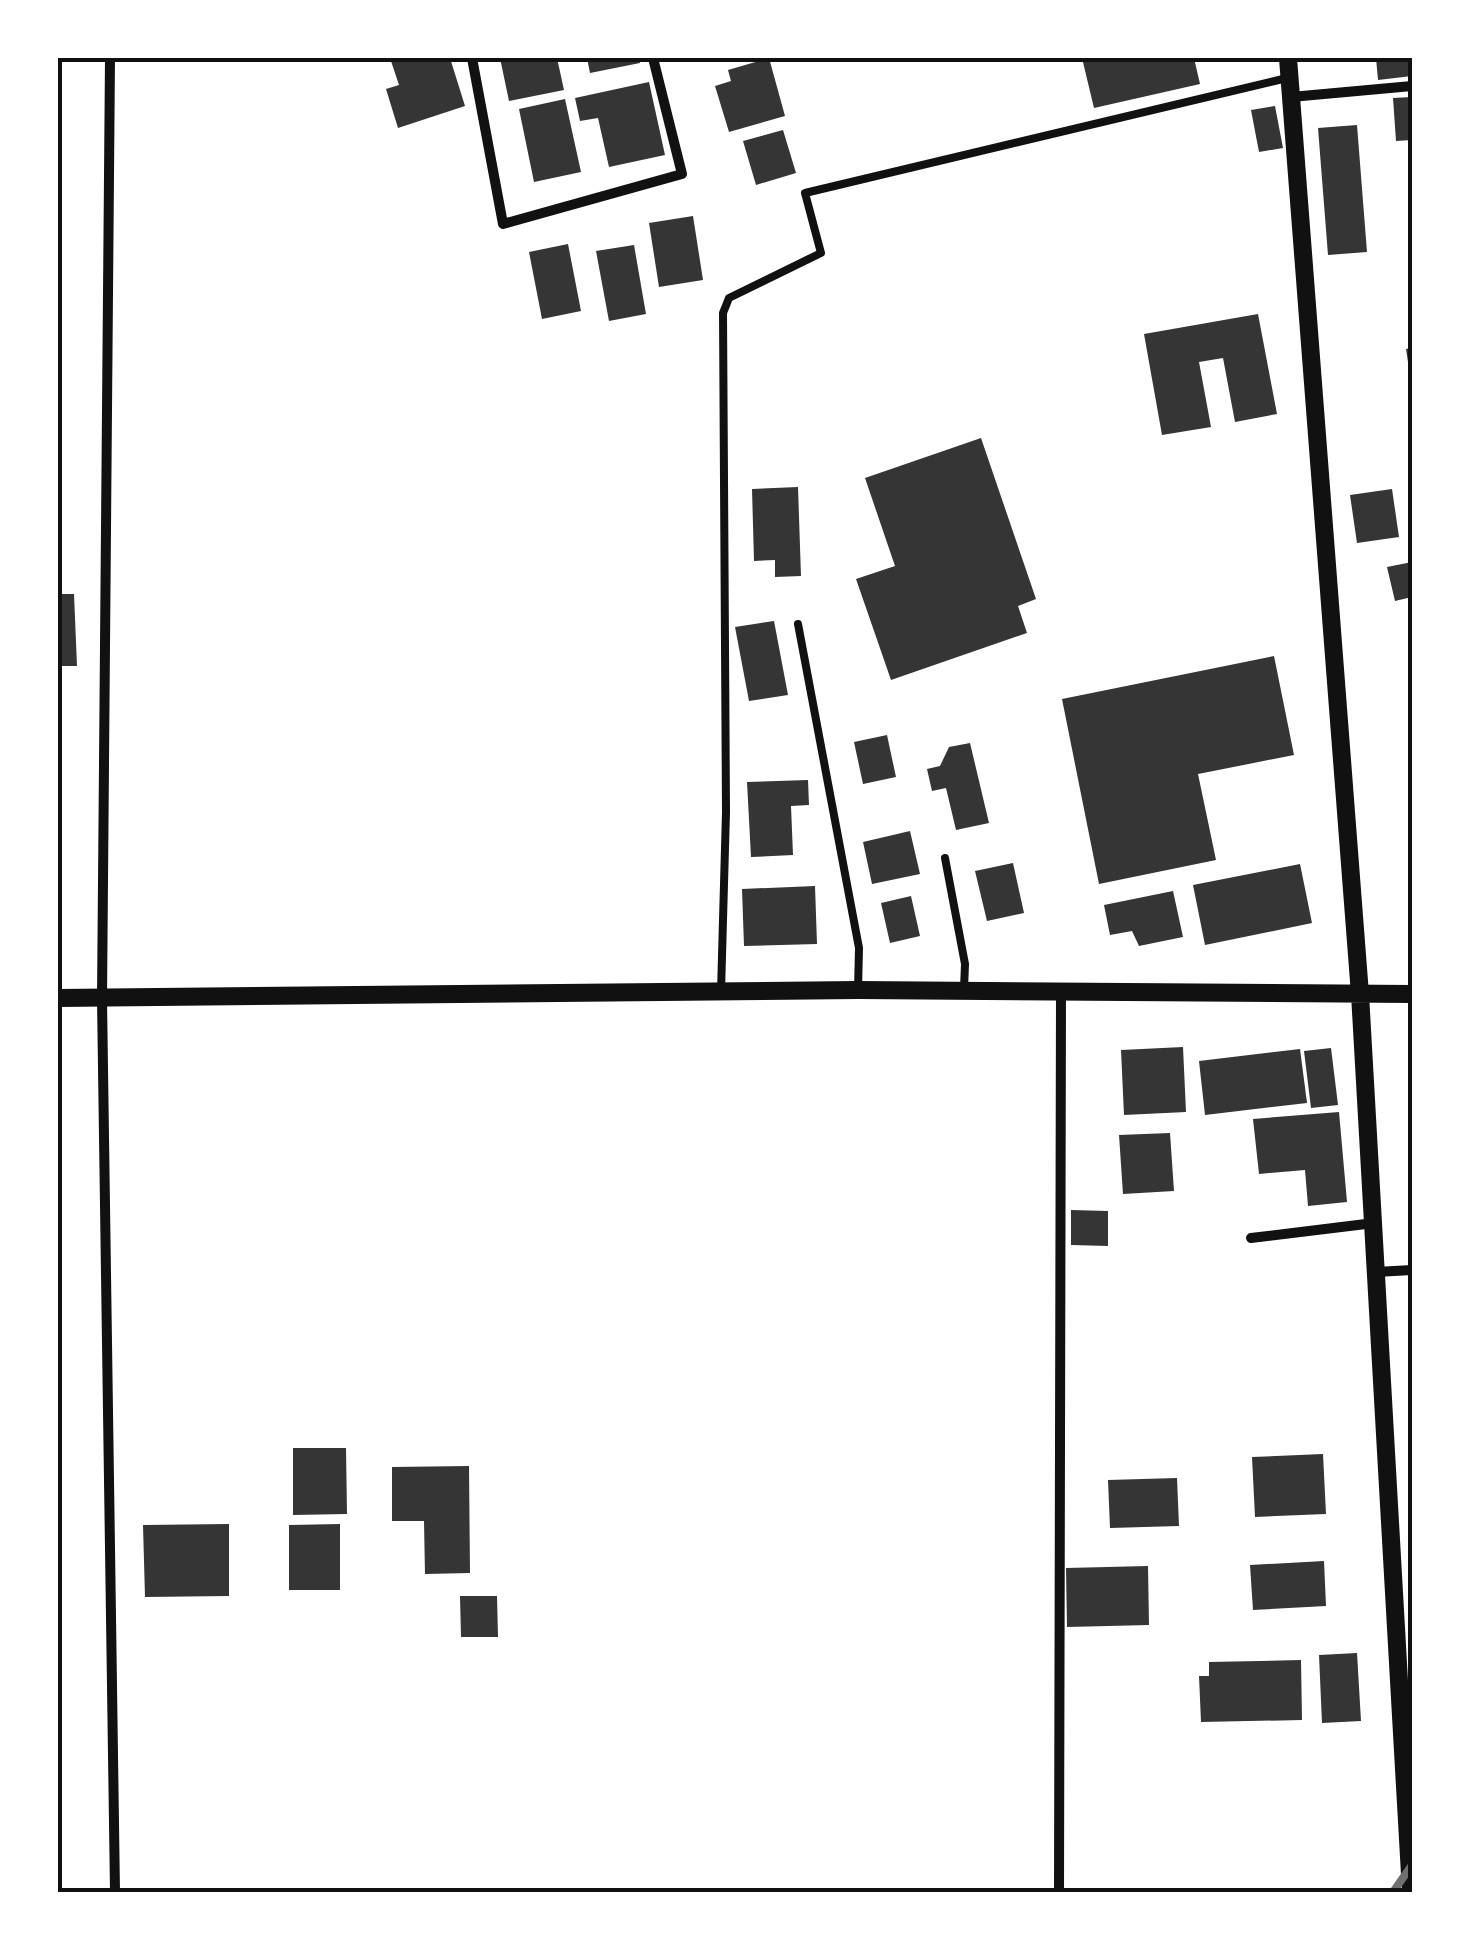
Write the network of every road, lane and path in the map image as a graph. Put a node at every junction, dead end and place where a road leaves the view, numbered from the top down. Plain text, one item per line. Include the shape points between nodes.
1 (110, 58) edge
2 (472, 58) edge
3 (652, 58) edge
4 (1288, 58) edge
5 (1289, 77) junction
6 (1412, 86) edge
7 (1291, 97) junction
8 (798, 624) dead end
9 (945, 858) dead end
10 (858, 990) junction
11 (721, 992) junction
12 (964, 993) junction
13 (1061, 993) junction
14 (1360, 994) junction
15 (1412, 994) edge
16 (58, 998) edge
17 (102, 999) junction
18 (1375, 1222) junction
19 (1251, 1238) dead end
20 (1412, 1270) edge
21 (1376, 1272) junction
22 (116, 1892) edge
23 (1059, 1892) edge
24 (1411, 1892) edge

1 - 17 street
2 - 3 street via 503,224 682,174
4 - 5 street
5 - 7 street
5 - 11 lane via 805,193 821,253 730,298 722,313
6 - 7 street
7 - 14 street
8 - 10 lane via 859,948
9 - 12 lane
10 - 11 street
10 - 12 street
11 - 17 street
12 - 13 street
13 - 14 street
13 - 23 street
14 - 15 street
14 - 18 street
16 - 17 street
17 - 22 street
18 - 19 street
18 - 21 street
20 - 21 street
21 - 24 street

